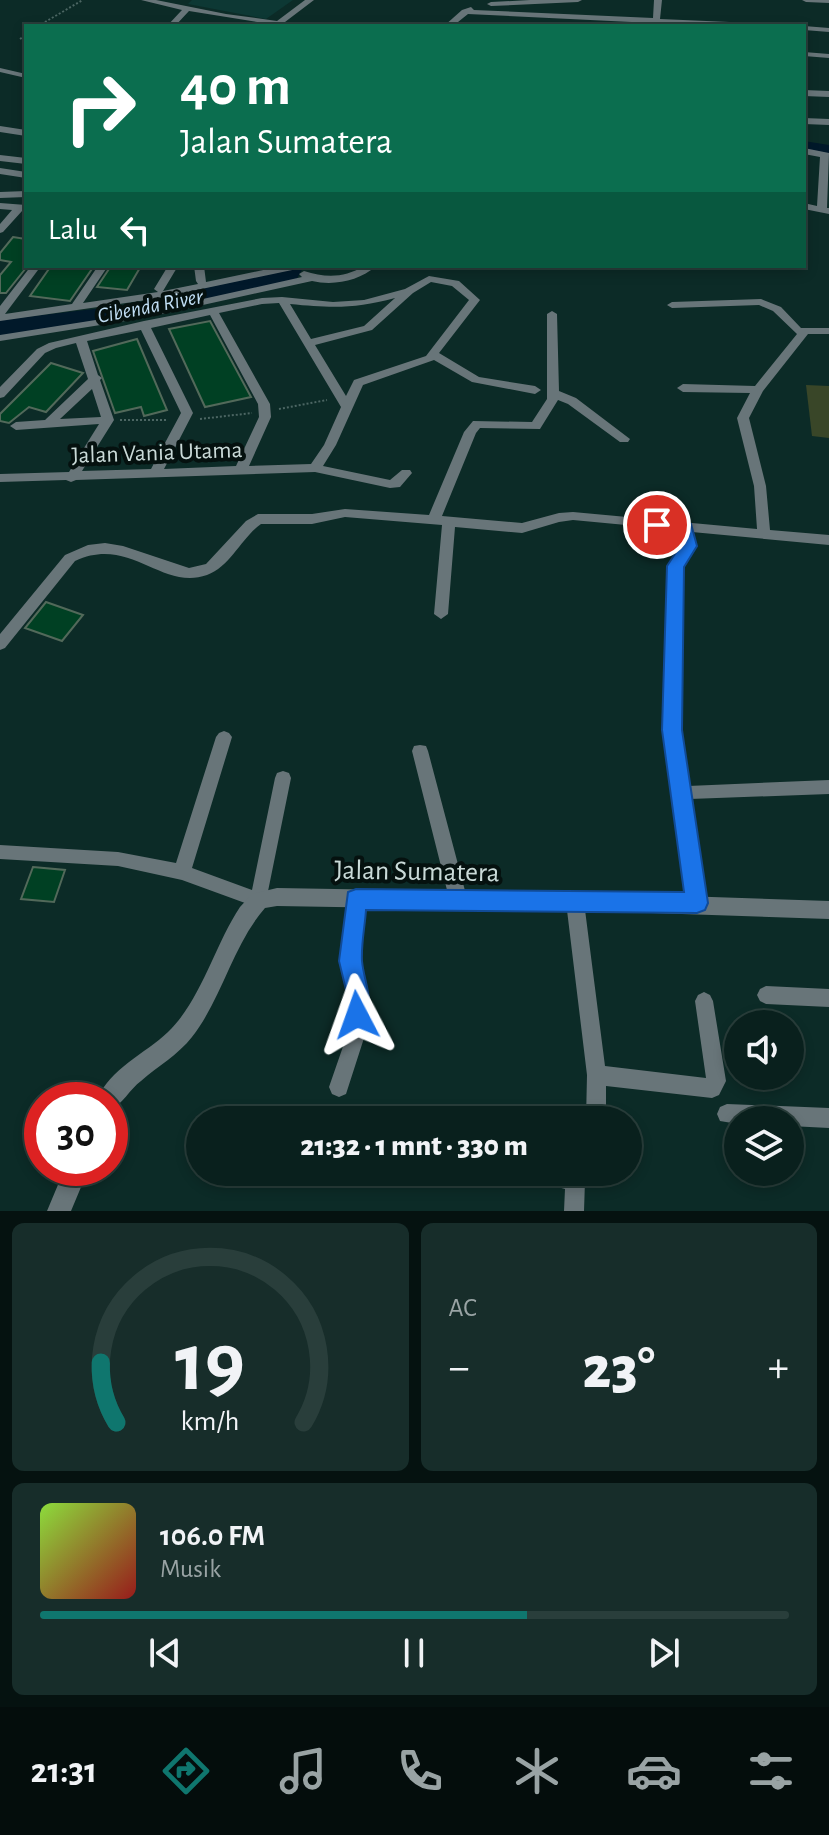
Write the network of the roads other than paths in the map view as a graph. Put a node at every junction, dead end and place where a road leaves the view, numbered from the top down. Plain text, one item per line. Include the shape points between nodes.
1 (145, 0) edge
2 (310, 0) edge
3 (578, 0) edge
4 (658, 0) edge
5 (806, 0) edge
6 (829, 1) edge
7 (188, 8) junction
8 (465, 12) junction
9 (226, 16) junction
10 (656, 22) edge
11 (279, 23) junction
12 (173, 24) edge
13 (218, 24) edge
14 (286, 24) edge
15 (450, 24) edge
16 (715, 24) edge
17 (806, 28) edge
18 (829, 30) edge
19 (806, 57) edge
20 (829, 59) edge
21 (0, 70) edge
22 (24, 76) edge
23 (806, 93) edge
24 (829, 94) edge
25 (806, 121) edge
26 (829, 122) edge
27 (0, 129) edge
28 (24, 133) edge
29 (806, 151) edge
30 (827, 156) edge
31 (0, 158) edge
32 (24, 161) edge
33 (0, 171) edge
34 (24, 175) edge
35 (24, 194) edge
36 (0, 195) edge
37 (0, 206) edge
38 (23, 208) edge
39 (825, 210) edge
40 (0, 230) edge
41 (34, 268) edge
42 (102, 268) edge
43 (172, 268) edge
44 (199, 268) edge
45 (259, 268) edge
46 (289, 268) edge
47 (300, 268) edge
48 (367, 268) edge
49 (310, 278) junction
50 (347, 278) junction
51 (332, 280) junction
52 (201, 281) junction
53 (159, 289) junction
54 (409, 291) junction
55 (282, 300) junction
56 (77, 304) junction
57 (356, 304) junction
58 (333, 305) junction
59 (672, 305) dead end
60 (212, 310) junction
61 (0, 314) edge
62 (552, 314) dead end
63 (144, 324) junction
64 (829, 331) edge
65 (804, 332) junction
66 (0, 338) edge
67 (80, 338) junction
68 (310, 343) junction
69 (434, 355) junction
70 (96, 378) junction
71 (683, 388) dead end
72 (535, 390) dead end
73 (758, 390) junction
74 (553, 393) junction
75 (0, 394) edge
76 (342, 397) junction
77 (108, 420) junction
78 (47, 425) junction
79 (16, 426) dead end
80 (624, 439) dead end
81 (315, 468) junction
82 (240, 472) junction
83 (155, 473) junction
84 (406, 473) dead end
85 (0, 478) edge
86 (71, 478) junction
87 (433, 521) junction
88 (449, 524) junction
89 (685, 528) junction
90 (764, 532) junction
91 (829, 540) edge
92 (441, 614) dead end
93 (0, 644) edge
94 (224, 737) dead end
95 (420, 751) dead end
96 (283, 778) dead end
97 (829, 787) edge
98 (681, 793) junction
99 (1, 855) edge
100 (182, 872) junction
101 (356, 899) junction
102 (259, 900) junction
103 (459, 902) junction
104 (575, 902) junction
105 (697, 903) junction
106 (829, 910) edge
107 (766, 995) dead end
108 (829, 998) edge
109 (704, 1001) dead end
110 (597, 1075) junction
111 (122, 1082) edge
112 (339, 1087) dead end
113 (596, 1106) edge
114 (804, 1117) edge
115 (829, 1118) edge
116 (69, 1186) edge
117 (576, 1186) edge
118 (59, 1211) edge
119 (574, 1211) edge

1 - 7 street
2 - 11 street
3 - 8 street via 485,4
4 - 10 street
5 - 6 street
7 - 9 street
7 - 12 street
8 - 10 street
8 - 15 street
9 - 11 street
9 - 13 street
10 - 16 street
11 - 14 street
17 - 18 street
19 - 20 street
21 - 22 street
23 - 24 street
25 - 26 street
27 - 28 street
29 - 30 street
30 - 39 street
31 - 32 street
33 - 34 street
35 - 36 street
37 - 38 street
38 - 40 street
41 - 61 street
42 - 56 street
43 - 53 street
44 - 52 street
45 - 52 street
46 - 61 street via 154,296
47 - 49 street
48 - 50 street
49 - 51 street
49 - 66 street via 134,317
50 - 51 street
50 - 57 street
51 - 58 street via 337,301
52 - 53 street
53 - 56 street
54 - 57 street
54 - 68 street via 368,328
54 - 69 street via 429,279 438,280 455,283 475,300
55 - 58 street
55 - 60 street
55 - 68 street
56 - 61 street
57 - 58 street
59 - 65 street via 761,302
60 - 63 street
60 - 82 street via 266,411
62 - 74 street
63 - 67 street
63 - 83 street via 185,404 185,421
64 - 65 street
65 - 73 street
67 - 70 street
67 - 75 street via 38,354
68 - 76 street
69 - 72 street via 476,380
69 - 76 street via 358,383
70 - 77 street
70 - 78 street
71 - 73 street
73 - 90 street via 743,418 760,486
74 - 80 street
74 - 87 street via 536,426 477,424
76 - 81 street via 330,445
77 - 78 street
77 - 86 street
78 - 79 street
81 - 82 street, Jalan Vania Utama
81 - 84 street, Jalan Vania Utama via 390,484
82 - 83 street, Jalan Vania Utama
83 - 86 street, Jalan Vania Utama
85 - 86 street, Jalan Vania Utama
87 - 88 street
87 - 93 street via 345,513 258,519 201,571 104,547 81,550
88 - 89 street via 522,528 573,516
88 - 92 street
89 - 90 street
89 - 98 street via 688,550 676,566 672,715
90 - 91 street
94 - 100 street
95 - 103 street
96 - 102 street
97 - 98 street
98 - 105 street
99 - 100 street via 118,859
100 - 102 street
101 - 102 street, Jalan Sumatera
101 - 103 street, Jalan Sumatera
101 - 112 street via 350,961 359,994 356,1035
102 - 111 street via 236,928 209,990 182,1033
103 - 104 street, Jalan Sumatera
104 - 105 street, Jalan Sumatera
104 - 110 street
105 - 106 street, Jalan Sumatera
107 - 108 street
109 - 110 street via 716,1081 712,1088
110 - 113 street
114 - 115 street
116 - 118 street
117 - 119 street

